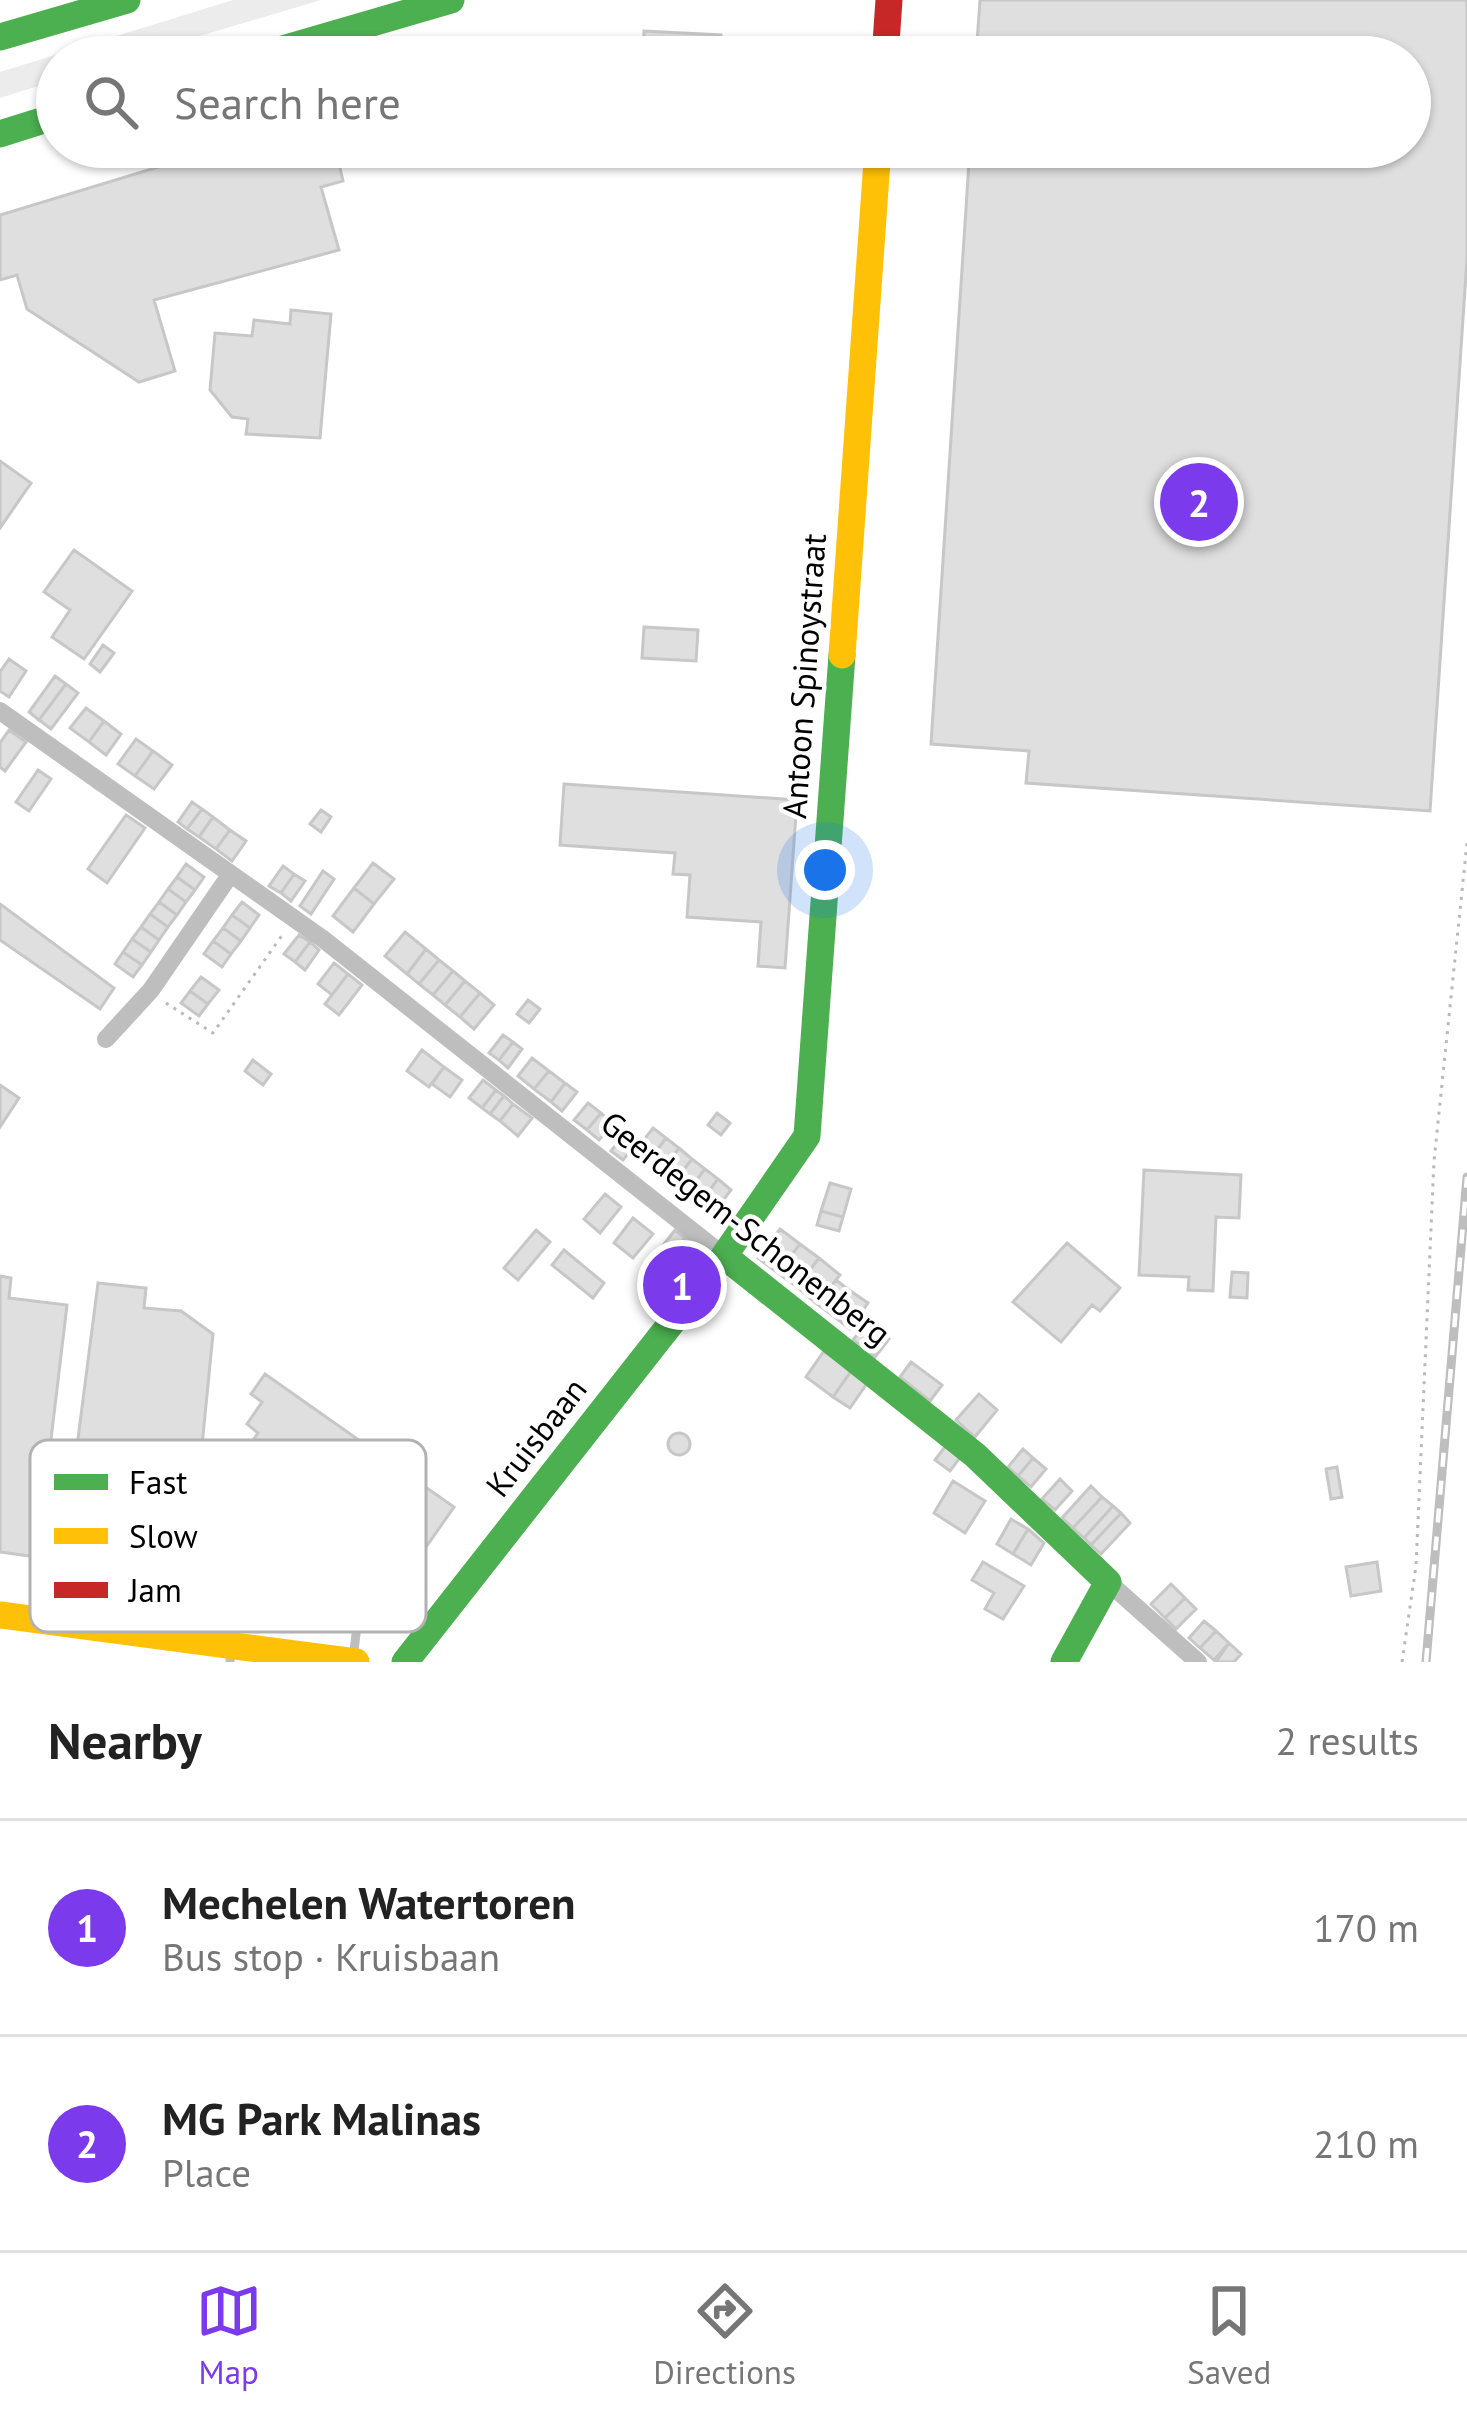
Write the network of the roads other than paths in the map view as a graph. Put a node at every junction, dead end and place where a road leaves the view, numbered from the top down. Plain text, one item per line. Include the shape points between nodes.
1 (127, 0) edge
2 (451, 0) edge
3 (889, 0) edge
4 (328, 36) edge
5 (886, 36) edge
6 (0, 37) edge
7 (36, 123) edge
8 (0, 134) edge
9 (876, 168) edge
10 (0, 711) edge
11 (230, 874) junction
12 (106, 1039) dead end
13 (724, 1256) junction
14 (1108, 1582) junction
15 (0, 1615) edge
16 (30, 1619) edge
17 (136, 1632) edge
18 (232, 1644) edge
19 (355, 1652) edge
20 (405, 1662) edge
21 (1064, 1662) edge
22 (1198, 1662) edge

1 - 6 main road
2 - 4 main road
3 - 5 main road
7 - 8 main road
9 - 13 main road, Antoon Spinoystraat via 807,1136
10 - 11 street, Geerdegem-Schonenberg
11 - 12 street via 151,990
11 - 13 street, Geerdegem-Schonenberg
13 - 14 main road, Geerdegem-Schonenberg via 975,1455
13 - 20 main road, Kruisbaan
14 - 21 main road
14 - 22 street, Geerdegem-Schonenberg
15 - 16 main road
17 - 18 main road
18 - 19 main road

